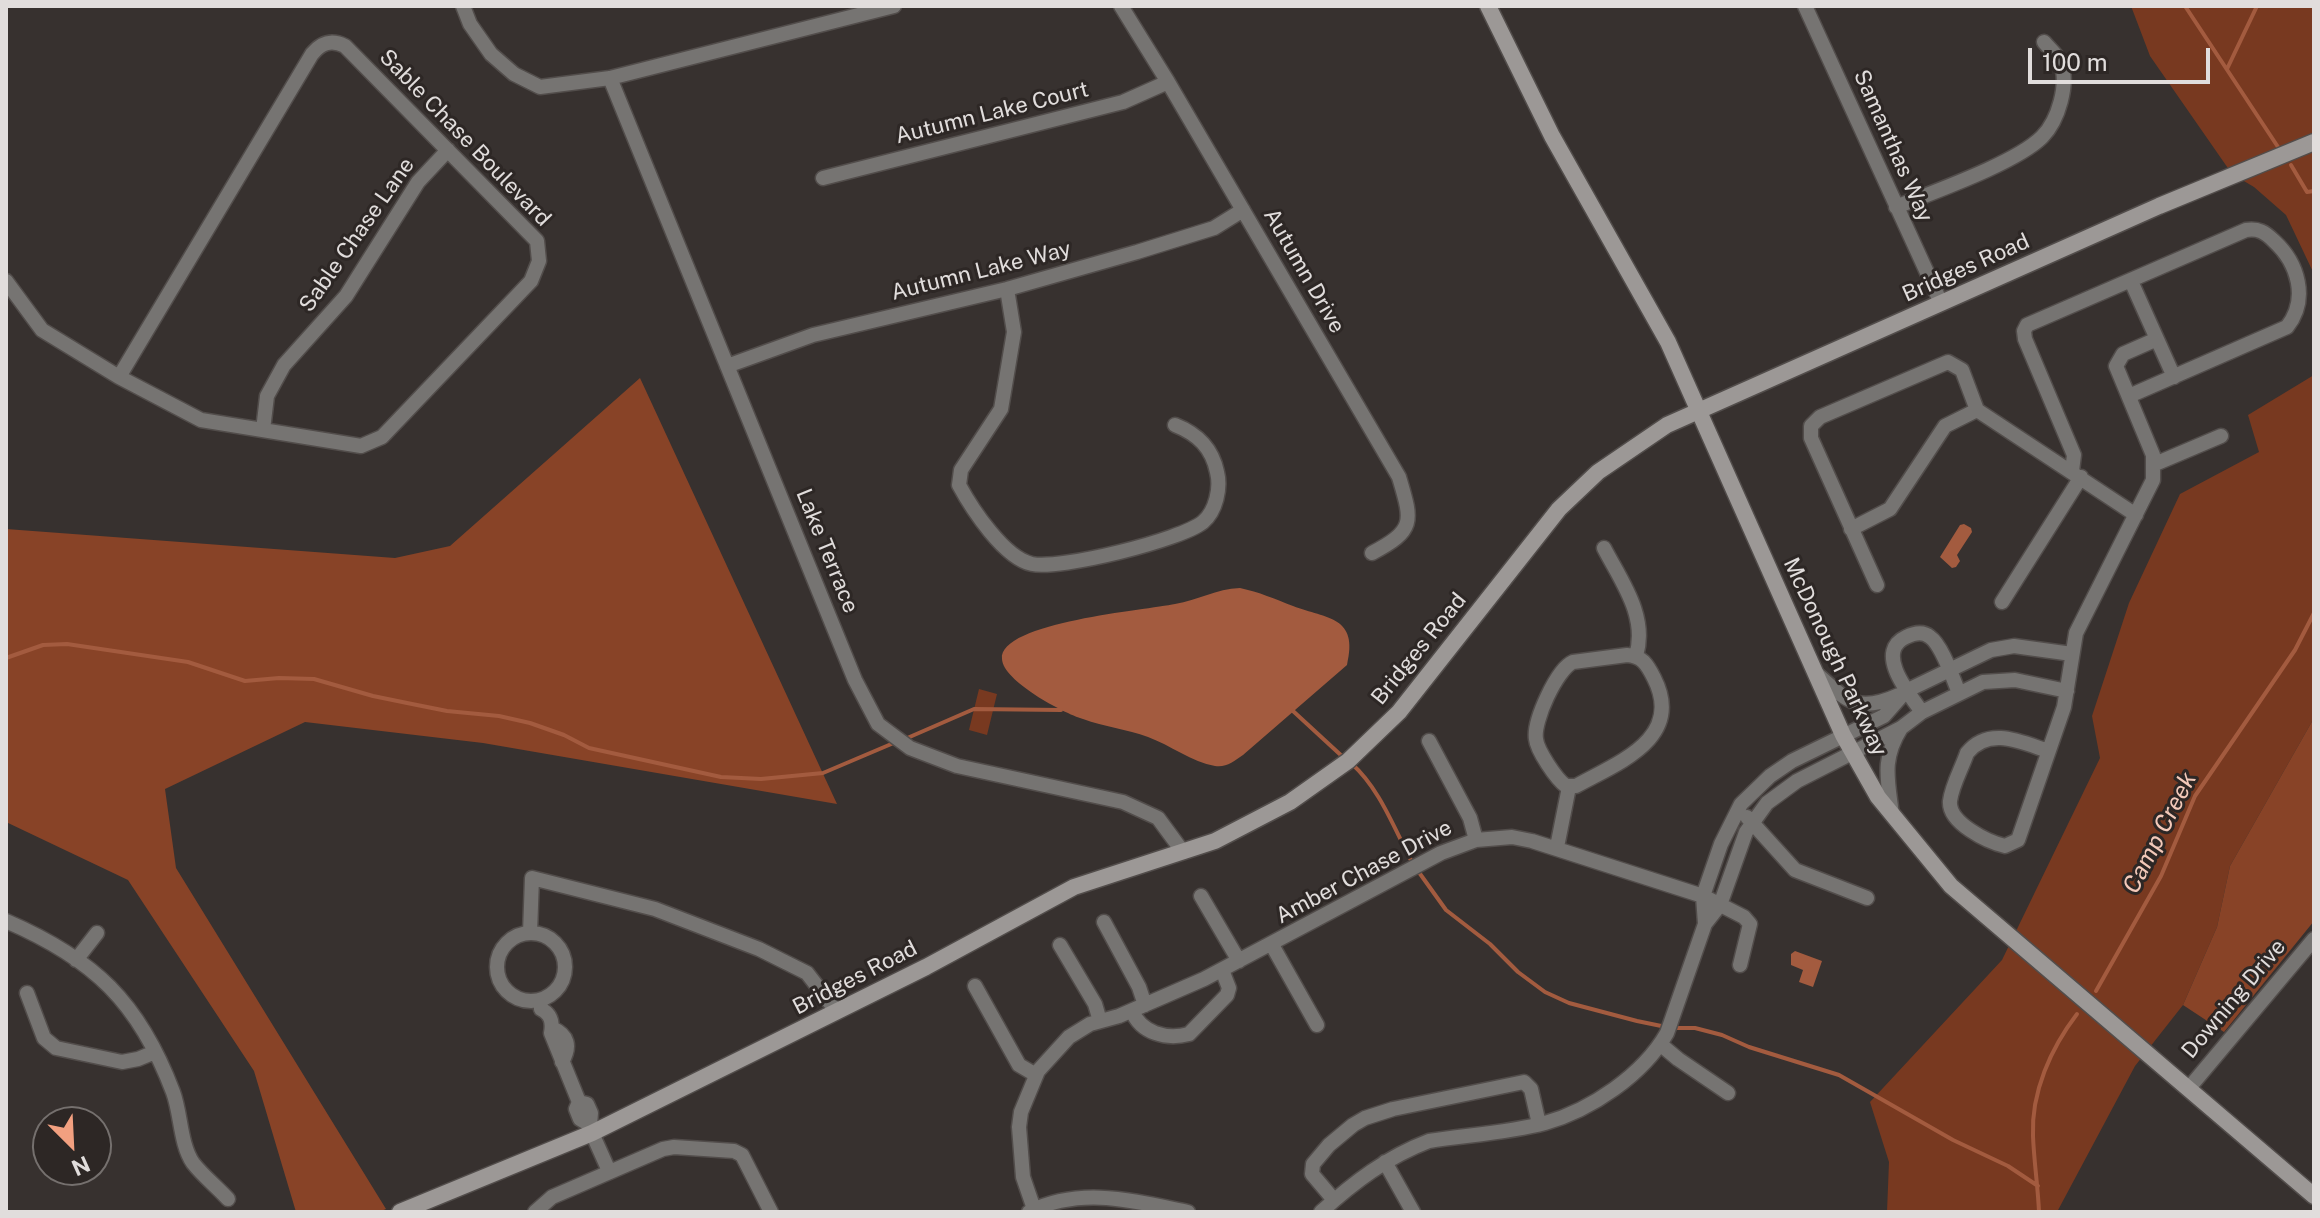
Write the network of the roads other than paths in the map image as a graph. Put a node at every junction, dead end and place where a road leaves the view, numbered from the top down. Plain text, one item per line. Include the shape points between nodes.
1 (463, 6) edge
2 (894, 6) edge
3 (1121, 6) edge
4 (1488, 6) edge
5 (1805, 6) edge
6 (2044, 42) dead end
7 (610, 78) junction
8 (1168, 82) junction
9 (2314, 142) edge
10 (448, 150) junction
11 (823, 178) dead end
12 (1896, 207) junction
13 (1243, 210) junction
14 (6, 281) edge
15 (2131, 281) junction
16 (1007, 289) junction
17 (1941, 303) junction
18 (2157, 339) junction
19 (727, 366) junction
20 (119, 377) junction
21 (2174, 377) junction
22 (2129, 396) junction
23 (1699, 410) junction
24 (1977, 410) junction
25 (1175, 425) dead end
26 (263, 430) junction
27 (2221, 436) dead end
28 (2155, 464) junction
29 (2076, 474) junction
30 (2136, 515) junction
31 (1851, 529) junction
32 (1604, 548) dead end
33 (1372, 553) dead end
34 (1877, 585) dead end
35 (2002, 602) dead end
36 (2072, 654) junction
37 (1636, 656) junction
38 (1949, 670) junction
39 (1815, 672) junction
40 (1906, 691) junction
41 (2067, 691) junction
42 (1959, 693) junction
43 (1922, 712) junction
44 (1901, 728) junction
45 (1843, 735) junction
46 (1429, 741) dead end
47 (2048, 751) junction
48 (1852, 753) junction
49 (1569, 787) junction
50 (1737, 809) junction
51 (1892, 816) junction
52 (1752, 821) junction
53 (1476, 840) junction
54 (1557, 847) junction
55 (1183, 852) junction
56 (1201, 896) dead end
57 (1703, 896) junction
58 (1867, 898) dead end
59 (1720, 905) junction
60 (6, 921) edge
61 (1104, 922) dead end
62 (1705, 924) junction
63 (97, 933) dead end
64 (530, 933) junction
65 (2314, 939) edge
66 (1060, 945) dead end
67 (1272, 945) junction
68 (76, 960) junction
69 (1239, 961) junction
70 (1740, 965) dead end
71 (1222, 970) junction
72 (975, 986) dead end
73 (27, 993) dead end
74 (540, 1005) junction
75 (1138, 1008) junction
76 (837, 1012) junction
77 (1100, 1021) junction
78 (1317, 1025) dead end
79 (1660, 1044) junction
80 (155, 1052) junction
81 (1036, 1075) junction
82 (2189, 1088) junction
83 (1728, 1093) dead end
84 (1539, 1124) junction
85 (591, 1129) junction
86 (1385, 1162) junction
87 (609, 1171) junction
88 (2314, 1196) edge
89 (228, 1199) dead end
90 (1334, 1200) junction
91 (437, 1205) edge
92 (1032, 1211) edge
93 (400, 1212) edge
94 (535, 1212) edge
95 (771, 1212) edge
96 (1188, 1212) edge
97 (1321, 1212) edge
98 (1413, 1212) edge

1 - 7 street via 491,54 540,87
2 - 7 street
3 - 8 street, Autumn Drive
4 - 23 street, McDonough Parkway via 1552,136 1668,342
5 - 12 street, Samanthas Way
6 - 12 street via 2061,63 2063,89 2057,115 2042,137 2015,156
7 - 19 street, Lake Terrace
8 - 11 street, Autumn Lake Court via 1123,102
8 - 13 street, Autumn Drive
9 - 17 street, Bridges Road
10 - 20 street, Sable Chase Boulevard via 345,46 322,44
10 - 26 street, Sable Chase Lane via 418,182 346,296 284,365 267,396
10 - 26 street, Sable Chase Boulevard via 533,235 539,261 531,281 375,442 351,447
12 - 17 street, Samanthas Way
13 - 16 street, Autumn Lake Way via 1214,228
13 - 33 street, Autumn Drive via 1399,477 1409,510 1407,526 1397,539
14 - 20 street, Sable Chase Boulevard via 42,330
15 - 18 street
15 - 21 street via 2249,229 2267,234 2293,264 2298,296 2287,327
15 - 29 street via 2024,329 2074,452
16 - 19 street, Autumn Lake Way via 813,335
16 - 25 street via 1014,332 1001,409 961,470 959,485 1013,554 1032,564 1067,563 1160,541 1205,521 1219,481 1214,457 1190,431
17 - 23 street, Bridges Road
18 - 21 street
18 - 22 street via 2118,360 2116,368
19 - 55 street, Lake Terrace via 855,680 878,724 910,748 957,766 1123,802 1158,818
20 - 26 street, Sable Chase Boulevard via 201,420
21 - 22 street
22 - 28 street
23 - 39 street, McDonough Parkway
23 - 55 street, Bridges Road via 1622,455 1559,509 1399,712 1348,761 1290,802
24 - 29 street
24 - 31 street via 1945,426 1890,509
24 - 31 street via 1962,370 1948,362 1817,418 1810,434
27 - 28 street
28 - 30 street
29 - 30 street
29 - 35 street
30 - 36 street via 2078,627
31 - 34 street
32 - 37 street via 1637,613
36 - 38 street via 1999,647
36 - 41 street
37 - 49 street via 1658,688 1661,708 1651,738 1636,753
37 - 49 street via 1578,661 1558,676 1537,724 1536,739 1559,780
38 - 40 street
38 - 40 street via 1932,637 1907,636 1892,654
38 - 42 street
39 - 40 street via 1858,704
39 - 45 street, McDonough Parkway
40 - 43 street
40 - 45 street via 1884,716
41 - 42 street via 2002,679
41 - 47 street
42 - 43 street
43 - 44 street
44 - 48 street
44 - 51 street via 1887,761
45 - 48 street, McDonough Parkway
45 - 50 street via 1770,776
46 - 53 street, Amber Chase Drive via 1470,818
47 - 47 street via 2016,842 2003,846 1972,834 1950,804 1969,750 2003,737
48 - 51 street, McDonough Parkway
48 - 52 street via 1788,787
49 - 54 street
50 - 52 street
50 - 57 street
51 - 82 street, McDonough Parkway via 1951,886
52 - 58 street via 1789,866
52 - 59 street
53 - 54 street, Amber Chase Drive via 1512,837
53 - 67 street, Amber Chase Drive via 1441,853
54 - 57 street, Amber Chase Drive
55 - 76 street, Bridges Road via 1074,887
56 - 69 street
57 - 59 street, Amber Chase Drive
57 - 62 street
59 - 62 street
59 - 70 street, Amber Chase Drive via 1750,924
60 - 68 street
61 - 75 street via 1139,987
62 - 79 street
63 - 68 street
64 - 74 street via 553,941 564,959 556,990
64 - 74 street via 511,939 496,970 506,991
64 - 76 street via 532,878 655,909 759,949 807,973
65 - 82 street, Downing Drive
66 - 77 street
67 - 69 street, Amber Chase Drive
67 - 78 street, Amber Chase Drive
68 - 80 street via 120,995
69 - 71 street, Amber Chase Drive
71 - 75 street, Amber Chase Drive
71 - 75 street via 1227,995 1189,1034 1149,1032 1141,1027
72 - 81 street via 1019,1065
73 - 80 street via 44,1038 56,1048 122,1062
74 - 85 street via 538,1017 551,1031 579,1102 587,1104
75 - 77 street, Amber Chase Drive
76 - 85 street, Bridges Road
77 - 81 street, Amber Chase Drive via 1069,1037
79 - 83 street
79 - 84 street via 1606,1093
80 - 89 street via 175,1096 189,1155
81 - 92 street, Amber Chase Drive via 1019,1127 1023,1184
82 - 88 street, McDonough Parkway
84 - 86 street via 1429,1141
84 - 90 street via 1531,1089 1524,1082 1377,1114 1353,1125 1313,1164 1312,1174
85 - 87 street
85 - 91 street, Bridges Road
86 - 90 street
86 - 98 street
87 - 94 street via 548,1199
87 - 95 street via 669,1148 734,1151 748,1163
90 - 97 street
91 - 93 street, Bridges Road
92 - 96 street, Amber Chase Drive via 1059,1201 1101,1196

